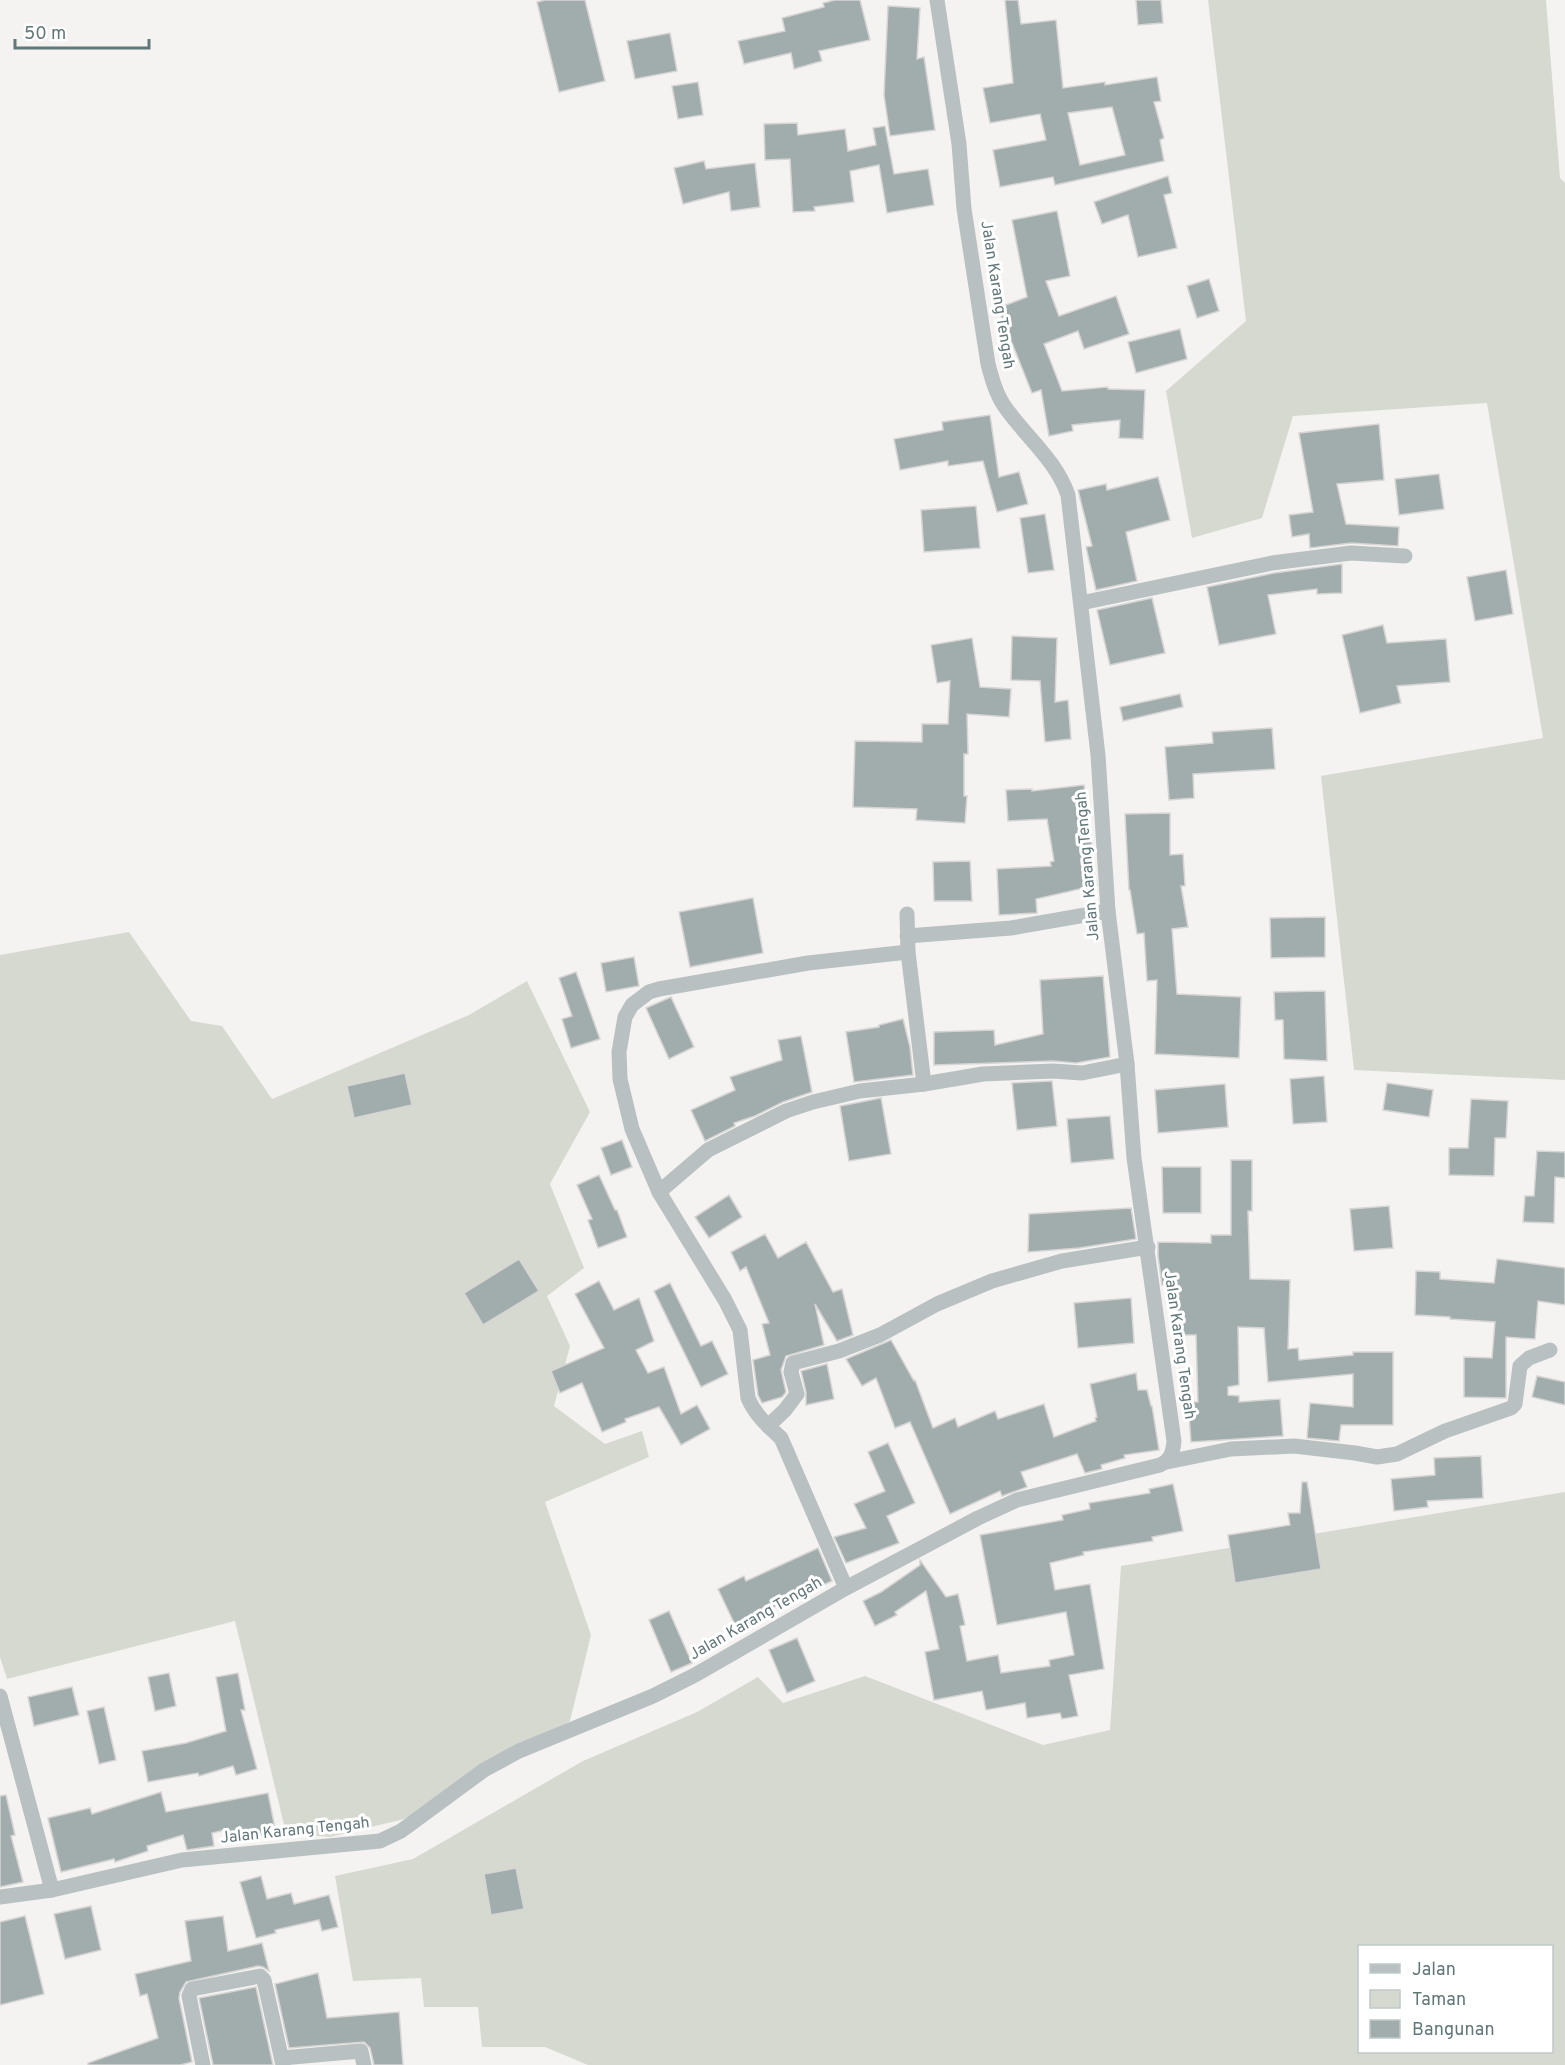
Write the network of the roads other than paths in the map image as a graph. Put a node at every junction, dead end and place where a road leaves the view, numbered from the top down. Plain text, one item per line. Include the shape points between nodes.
1 (937, 0) edge
2 (1405, 556) dead end
3 (1081, 603) junction
4 (1108, 910) junction
5 (907, 914) dead end
6 (907, 936) junction
7 (908, 952) junction
8 (1127, 1064) junction
9 (924, 1084) junction
10 (659, 1192) junction
11 (1148, 1247) junction
12 (1550, 1350) dead end
13 (768, 1426) junction
14 (1167, 1462) junction
15 (846, 1588) junction
16 (0, 1696) edge
17 (52, 1890) junction
18 (0, 1897) edge
19 (363, 2058) edge
20 (282, 2061) edge
21 (203, 2065) edge

1 - 3 street, Jalan Karang Tengah via 988,364 1005,407 1063,479
2 - 3 street via 1351,553 1272,563
3 - 4 street, Jalan Karang Tengah via 1098,755
4 - 6 street via 1011,927
4 - 8 street, Jalan Karang Tengah
5 - 6 street
6 - 7 street
7 - 9 street
7 - 10 street via 808,963 680,985 649,992 632,1005 621,1034 620,1079 632,1129
8 - 9 street via 1083,1073 998,1073
8 - 11 street, Jalan Karang Tengah via 1134,1158
9 - 10 street via 860,1091 786,1111 708,1150
10 - 13 street via 740,1329 748,1398
11 - 13 street via 1062,1261 992,1281 937,1304 880,1335 793,1363 791,1372 797,1394
11 - 14 street, Jalan Karang Tengah via 1174,1441
12 - 14 street via 1520,1366 1515,1404 1511,1408 1445,1431 1396,1454 1377,1457 1294,1446 1231,1449
13 - 15 street via 781,1438
14 - 15 street, Jalan Karang Tengah via 1017,1500
15 - 17 street, Jalan Karang Tengah via 653,1696 519,1750 484,1770 402,1831 380,1841 182,1860
16 - 17 street
17 - 18 street, Jalan Karang Tengah
19 - 20 street
20 - 21 street via 260,1976 192,1989 189,1996

